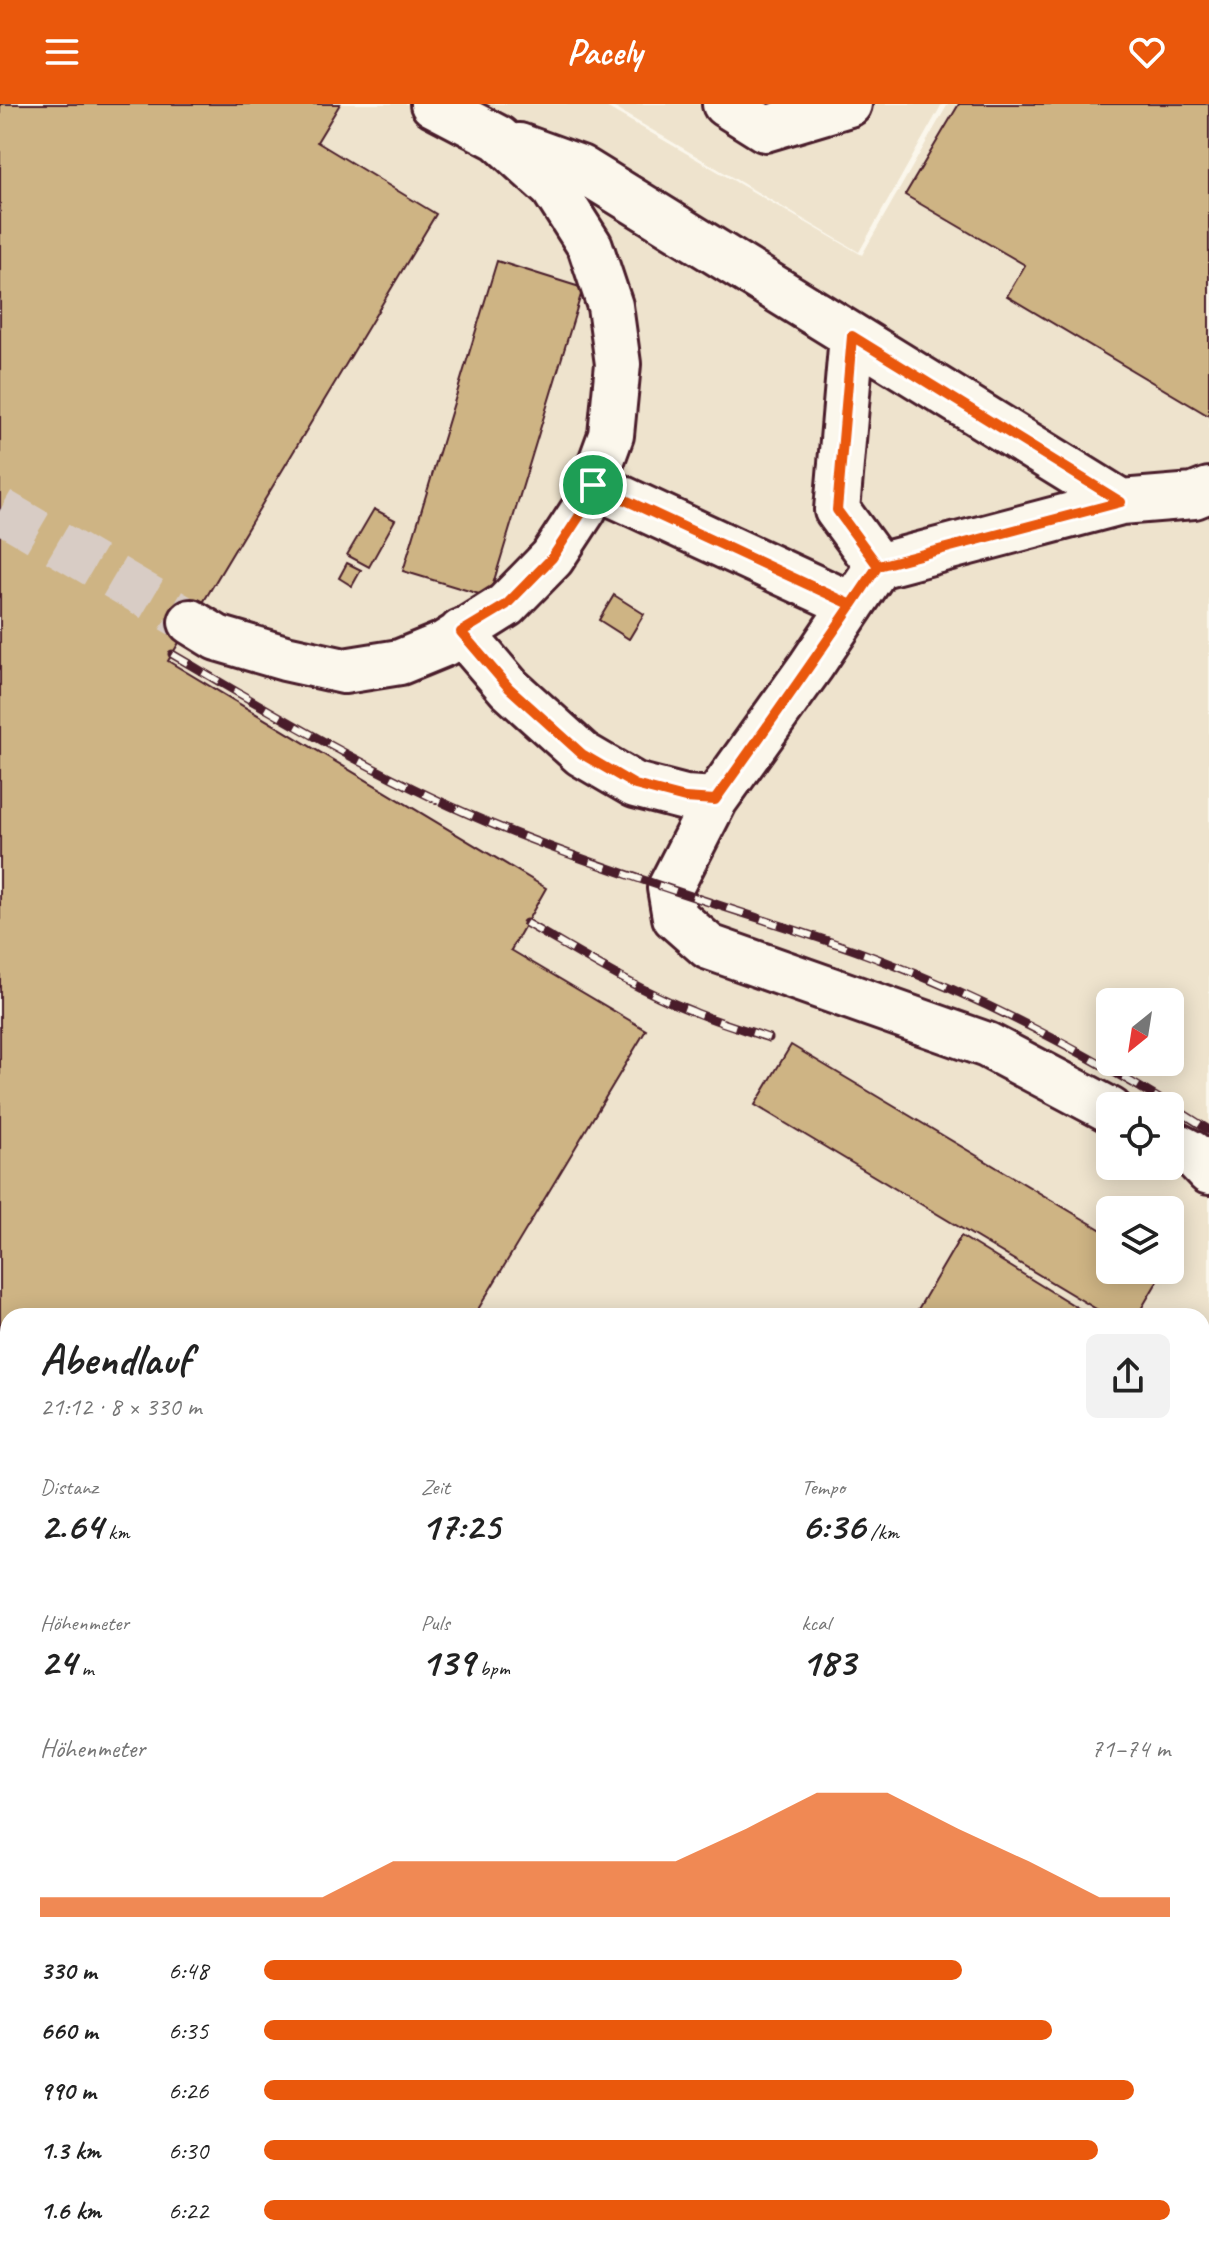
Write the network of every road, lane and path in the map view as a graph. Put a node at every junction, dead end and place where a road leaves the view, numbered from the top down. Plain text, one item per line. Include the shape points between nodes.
1 (433, 104) edge
2 (725, 104) edge
3 (849, 104) edge
4 (498, 138) junction
5 (852, 336) junction
6 (593, 485) junction
7 (1202, 493) edge
8 (1121, 502) junction
9 (878, 566) junction
10 (852, 605) junction
11 (191, 622) tunnel mouth
12 (461, 632) junction
13 (715, 800) junction
14 (1096, 1103) edge
15 (1184, 1149) edge
16 (1209, 1172) edge

1 - 4 lane
2 - 3 lane via 765,129
4 - 5 lane via 580,168
4 - 6 lane via 553,188 590,246 610,306 618,364 613,421
5 - 8 lane
5 - 9 lane via 837,510
6 - 10 lane
6 - 12 lane via 552,558 506,605
7 - 8 lane
8 - 9 lane
9 - 10 lane
10 - 13 lane
11 - 12 lane via 217,638 344,671 400,662
12 - 13 lane via 509,688 582,754 635,785
13 - 14 lane via 670,888 675,917 709,947 987,1045
15 - 16 lane

